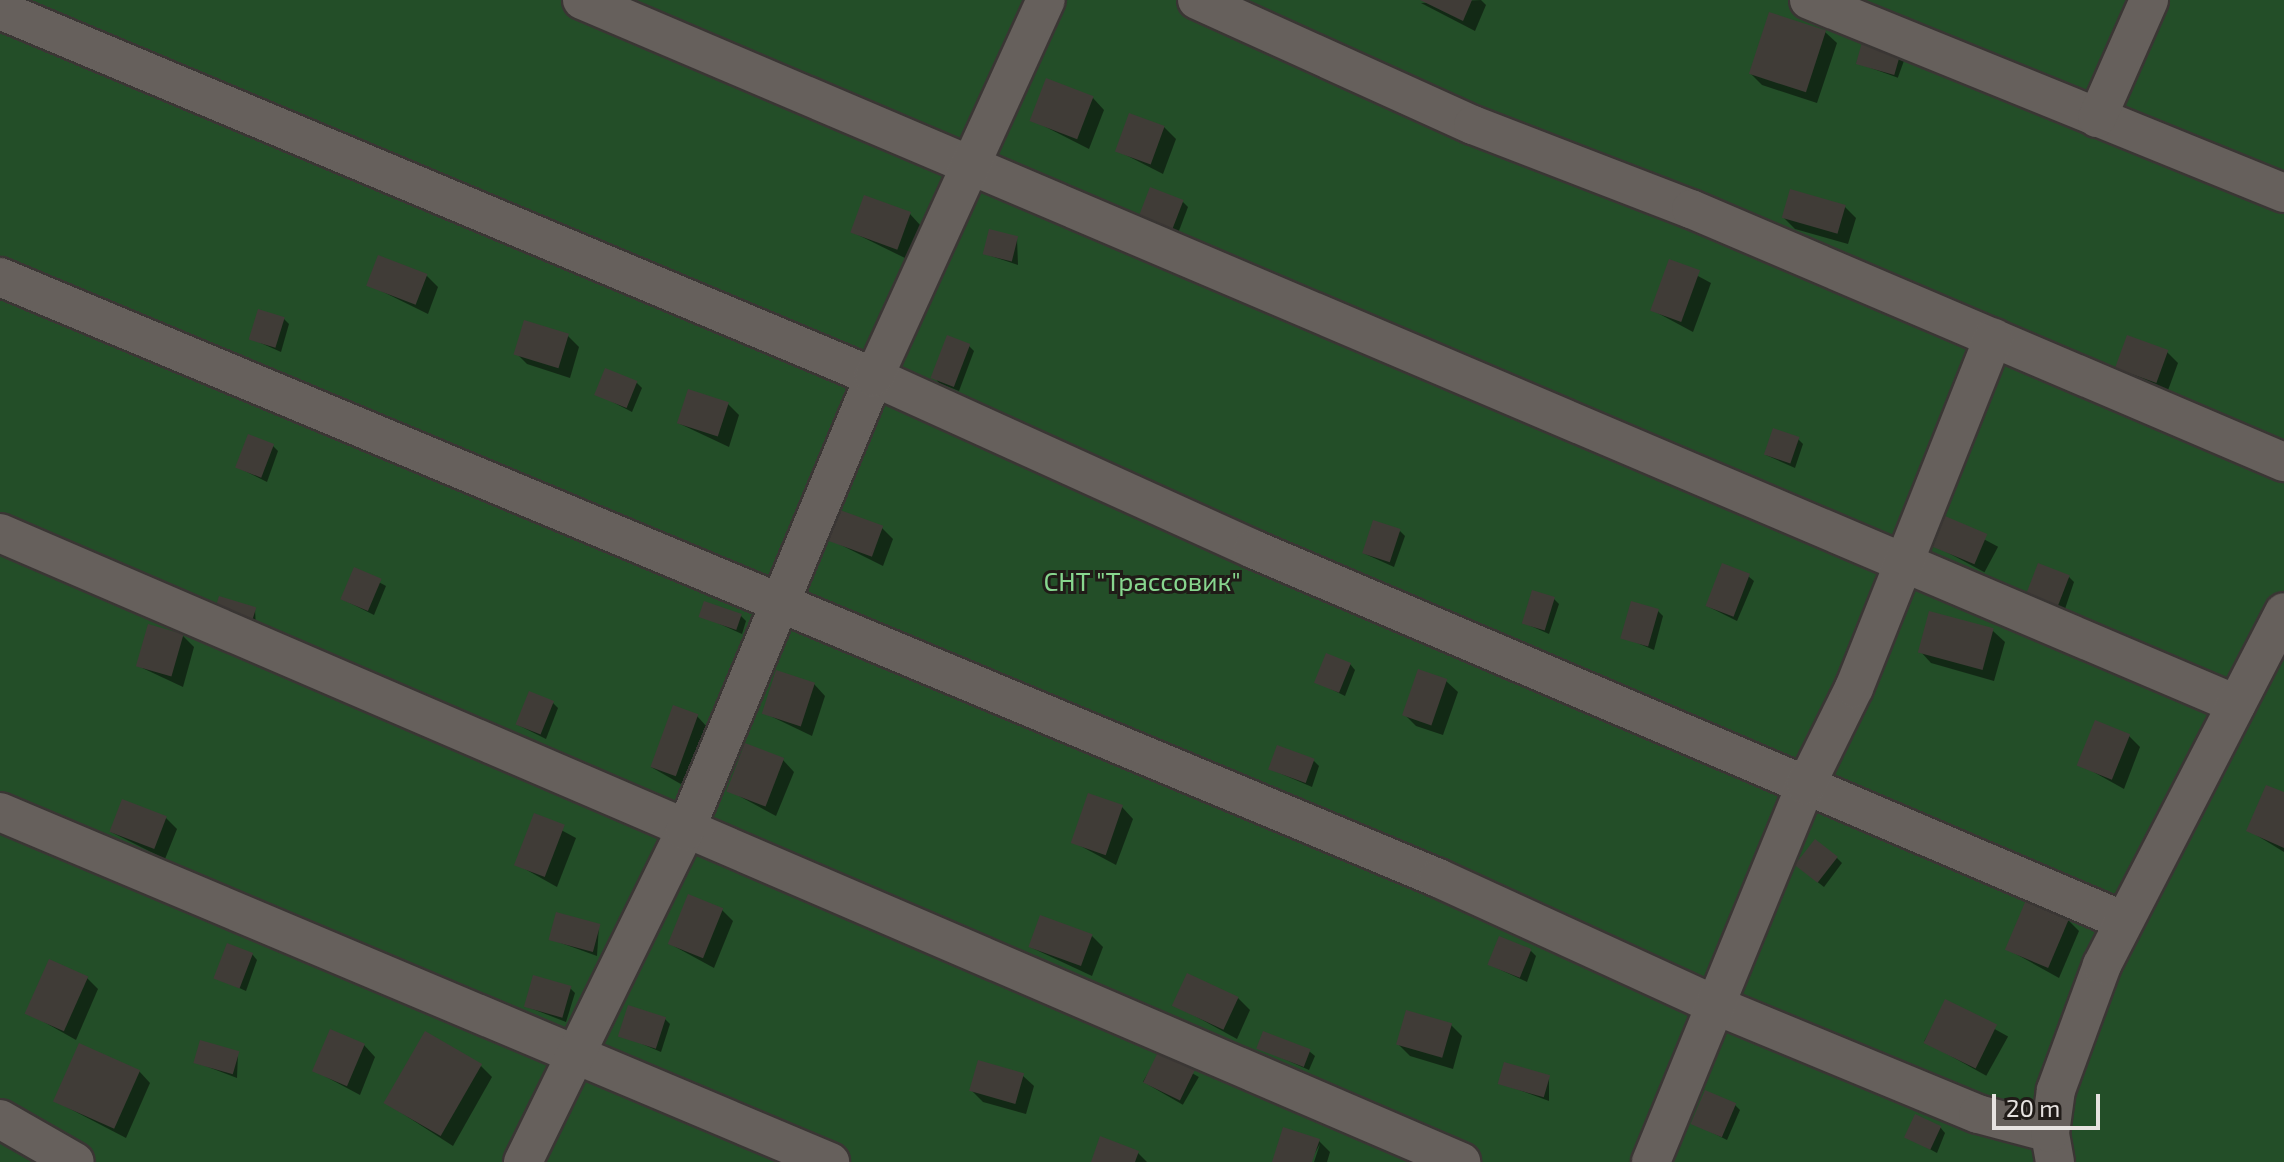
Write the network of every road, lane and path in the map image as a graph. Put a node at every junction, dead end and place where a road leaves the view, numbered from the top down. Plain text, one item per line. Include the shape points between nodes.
1 (582, 0) edge
2 (1046, 0) edge
3 (1197, 0) edge
4 (1809, 0) edge
5 (2149, 0) edge
6 (0, 10) edge
7 (2097, 118) junction
8 (972, 166) junction
9 (2284, 193) edge
10 (0, 277) edge
11 (1993, 338) junction
12 (874, 377) junction
13 (2284, 462) edge
14 (0, 533) edge
15 (1902, 558) junction
16 (783, 602) junction
17 (2284, 612) edge
18 (2236, 704) junction
19 (1806, 785) junction
20 (0, 812) edge
21 (685, 831) junction
22 (2124, 921) junction
23 (1717, 1006) junction
24 (575, 1055) junction
25 (0, 1119) edge
26 (2052, 1148) edge
27 (75, 1162) edge
28 (523, 1162) edge
29 (830, 1162) edge
30 (1461, 1162) edge
31 (1651, 1162) edge

1 - 8 street
2 - 8 street
3 - 11 street via 1473,125
4 - 7 street
5 - 7 street
6 - 12 street
7 - 9 street
8 - 12 street
8 - 15 street
10 - 16 street
11 - 13 street
11 - 15 street
12 - 16 street
12 - 19 street
14 - 21 street
15 - 18 street
15 - 19 street via 1854,688
16 - 21 street
16 - 23 street via 1438,878
17 - 18 street
18 - 22 street
19 - 22 street
19 - 23 street
20 - 24 street
21 - 24 street
21 - 30 street
22 - 26 street via 2074,1033
23 - 26 street
23 - 31 street
24 - 28 street
24 - 29 street
25 - 27 street

